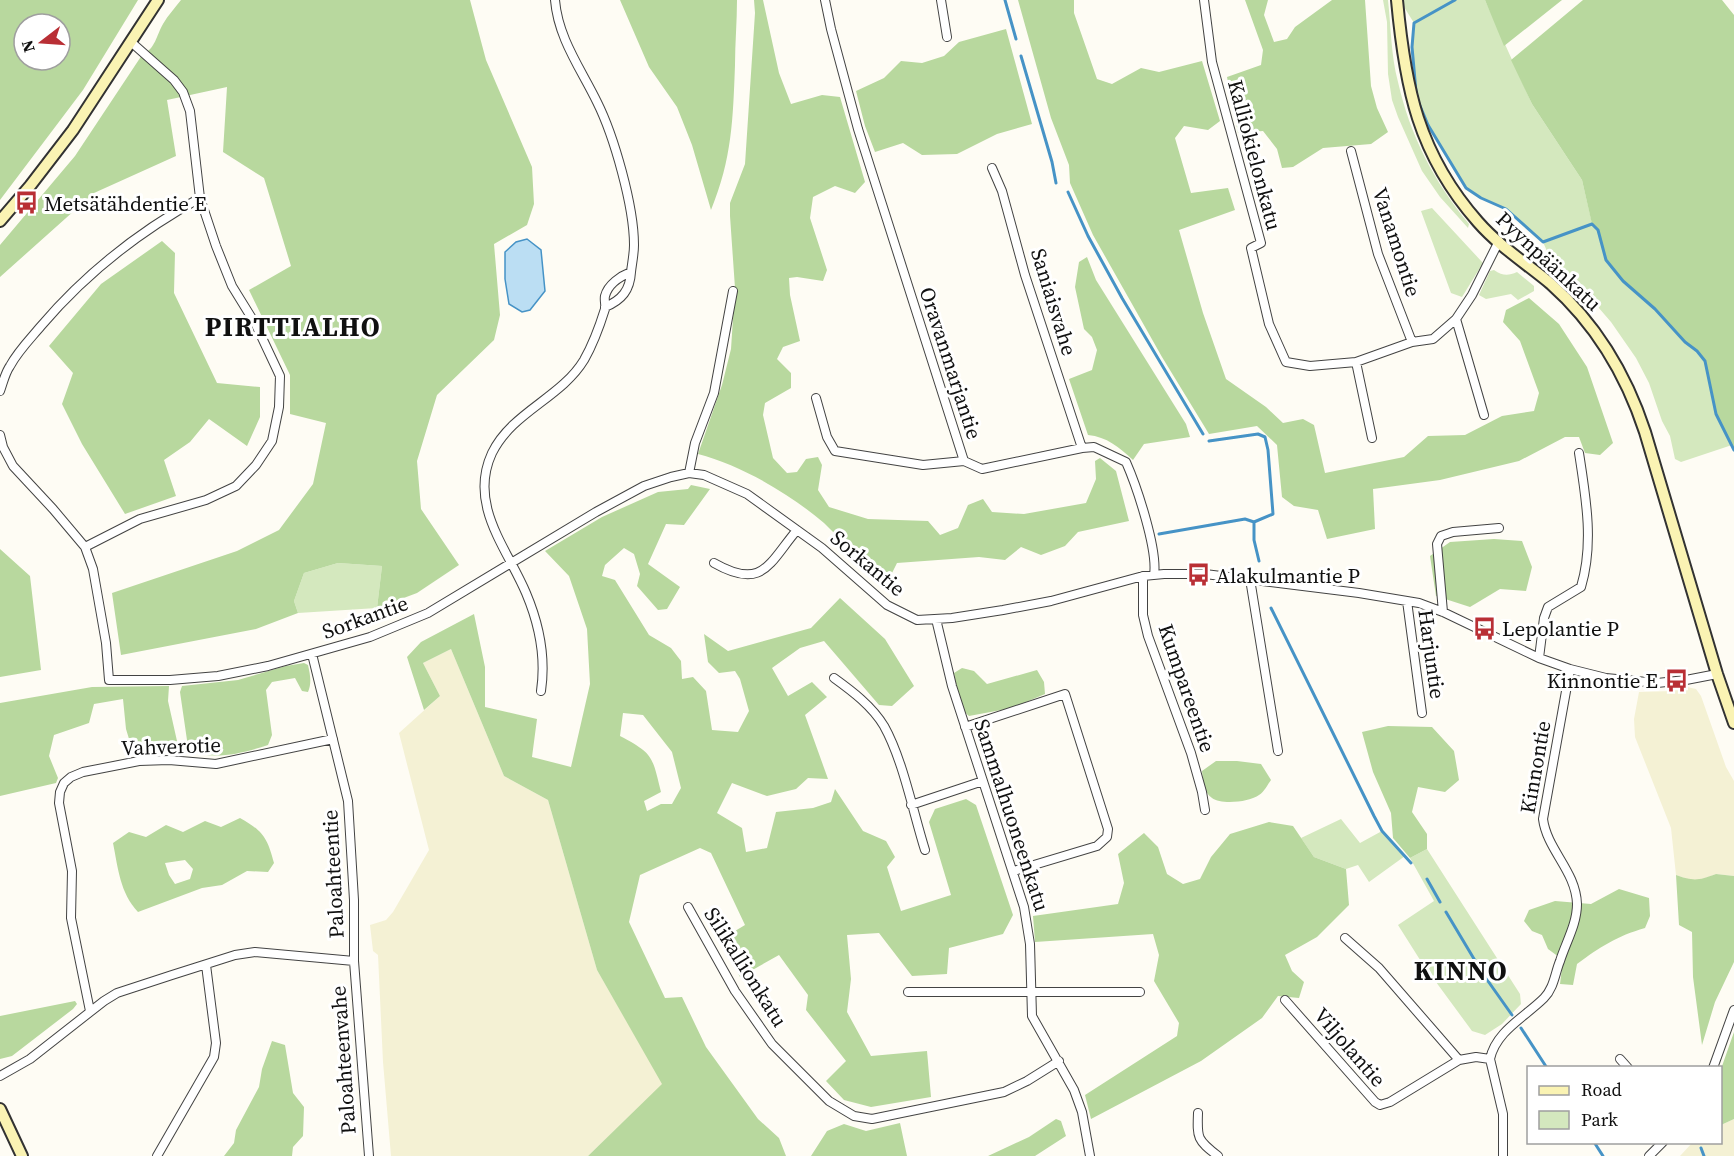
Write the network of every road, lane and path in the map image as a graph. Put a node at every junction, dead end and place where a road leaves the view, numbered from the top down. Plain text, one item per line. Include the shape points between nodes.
1 (158, 0) edge
2 (555, 0) edge
3 (825, 0) edge
4 (941, 0) edge
5 (1204, 0) edge
6 (1397, 0) edge
7 (947, 37) dead end
8 (131, 42) junction
9 (1351, 151) dead end
10 (992, 168) dead end
11 (200, 198) junction
12 (0, 221) edge
13 (1499, 241) junction
14 (631, 272) junction
15 (733, 291) dead end
16 (606, 307) junction
17 (1456, 319) junction
18 (1412, 342) junction
19 (1356, 362) junction
20 (0, 391) edge
21 (816, 398) dead end
22 (1484, 415) dead end
23 (0, 435) edge
24 (1372, 438) dead end
25 (1082, 448) junction
26 (1579, 453) dead end
27 (964, 461) junction
28 (688, 473) junction
29 (1499, 528) dead end
30 (797, 530) junction
31 (85, 548) junction
32 (714, 562) dead end
33 (512, 563) junction
34 (1154, 575) junction
35 (1143, 576) junction
36 (1250, 579) junction
37 (1407, 601) junction
38 (1443, 612) junction
39 (936, 619) junction
40 (312, 654) junction
41 (1539, 658) junction
42 (1570, 669) junction
43 (1717, 674) junction
44 (834, 678) dead end
45 (542, 691) dead end
46 (1422, 712) dead end
47 (1734, 723) edge
48 (965, 727) junction
49 (333, 739) junction
50 (1278, 751) dead end
51 (984, 781) junction
52 (911, 805) junction
53 (1205, 810) dead end
54 (925, 850) dead end
55 (1014, 872) junction
56 (688, 907) dead end
57 (1346, 938) dead end
58 (354, 961) junction
59 (206, 965) junction
60 (908, 992) dead end
61 (1140, 992) dead end
62 (1032, 993) junction
63 (1285, 1000) dead end
64 (1734, 1010) edge
65 (90, 1011) junction
66 (1490, 1059) junction
67 (1620, 1059) dead end
68 (1459, 1060) junction
69 (1059, 1061) junction
70 (1626, 1066) edge
71 (1714, 1066) edge
72 (0, 1076) edge
73 (0, 1110) edge
74 (1198, 1113) dead end
75 (1662, 1144) edge
76 (22, 1156) edge
77 (157, 1156) edge
78 (369, 1156) edge
79 (1090, 1156) edge
80 (1218, 1156) edge
81 (1503, 1156) edge
82 (1649, 1156) edge

1 - 8 main road
2 - 14 street via 567,46 598,103 620,164 632,222
3 - 27 street, Oravanmarjantie via 858,129
4 - 7 street
5 - 19 street, Kalliokielonkatu via 1212,62 1261,243 1251,248 1269,324 1286,362 1310,366
6 - 13 main road, Pyynpäänkatu via 1407,83 1426,141 1463,205
8 - 11 street via 183,92 190,111
8 - 12 main road via 73,130
9 - 18 street, Vanamontie via 1378,254
10 - 25 street, Saniaisvahe
11 - 20 street via 146,231 87,276 10,366
11 - 31 street via 232,286 280,376 272,441 236,486 206,500 140,519
13 - 17 street, Kalliokielonkatu
13 - 43 main road, Pyynpäänkatu via 1575,306 1622,374 1645,432
14 - 16 street via 630,285 619,302
14 - 16 street via 619,276 605,296
15 - 28 street via 714,393
16 - 33 street via 572,379 507,430 486,467 485,504
17 - 18 street, Kalliokielonkatu via 1433,339
17 - 22 street
18 - 19 street, Kalliokielonkatu
19 - 24 street
21 - 27 street via 827,437 836,451 923,465
23 - 31 street via 13,466
25 - 27 street, Oravanmarjantie via 982,469
25 - 34 street, Oravanmarjantie via 1094,447 1126,462 1137,487
26 - 41 street via 1587,506 1587,566 1581,587 1548,607
28 - 30 street, Sorkantie via 704,475 747,494
28 - 33 street, Sorkantie via 644,486
29 - 38 street via 1441,536 1437,544
30 - 32 street via 769,567 750,574 732,573
30 - 39 street, Sorkantie via 887,605 917,620
31 - 40 street, Sorkantie via 93,569 109,680 218,676
33 - 40 street, Sorkantie via 401,626
33 - 45 street via 541,639
34 - 35 street, Sorkantie
34 - 36 street, Sorkantie via 1205,574
35 - 39 street, Sorkantie via 1051,601
35 - 53 street, Kumpareentie via 1143,615 1148,636 1191,753
36 - 37 street, Sorkantie
36 - 50 street
37 - 38 street, Sorkantie
37 - 46 street, Harjuntie
38 - 41 street, Sorkantie
39 - 48 street, Sammalhuoneenkatu
40 - 49 street, Paloahteentie
41 - 42 street, Sorkantie
42 - 43 street, Sorkantie via 1606,678 1657,683
42 - 66 street, Kinnontie via 1542,819 1547,838 1564,865 1577,906 1553,985 1546,997 1494,1043
43 - 47 main road, Pyynpäänkatu
44 - 52 street via 853,692 883,725
48 - 51 street, Sammalhuoneenkatu
48 - 55 street via 1065,694 1108,829 1107,837 1097,846
49 - 58 street, Paloahteentie via 348,801
49 - 65 street, Vahverotie via 216,764 139,761 83,772 64,783 59,803 72,872 71,918
51 - 52 street
51 - 55 street, Sammalhuoneenkatu
52 - 54 street
55 - 62 street, Sammalhuoneenkatu via 1029,929
56 - 69 street, Silikallionkatu via 735,991 772,1044 829,1101 854,1116 872,1119 1004,1092
57 - 68 street via 1380,968
58 - 59 street, Paloahteentie via 255,952
58 - 78 street, Paloahteenvahe
59 - 65 street, Paloahteentie via 117,993
59 - 77 street via 216,1043 214,1057
60 - 62 street
61 - 62 street
62 - 69 street, Sammalhuoneenkatu via 1032,1016
63 - 68 street, Viljolantie via 1380,1105
64 - 71 street
65 - 72 street, Paloahteentie via 30,1059
66 - 68 street, Viljolantie
66 - 81 street via 1503,1114
67 - 70 street
69 - 79 street, Sammalhuoneenkatu via 1079,1101
73 - 76 main road
74 - 80 street via 1197,1133 1203,1145
75 - 82 street

